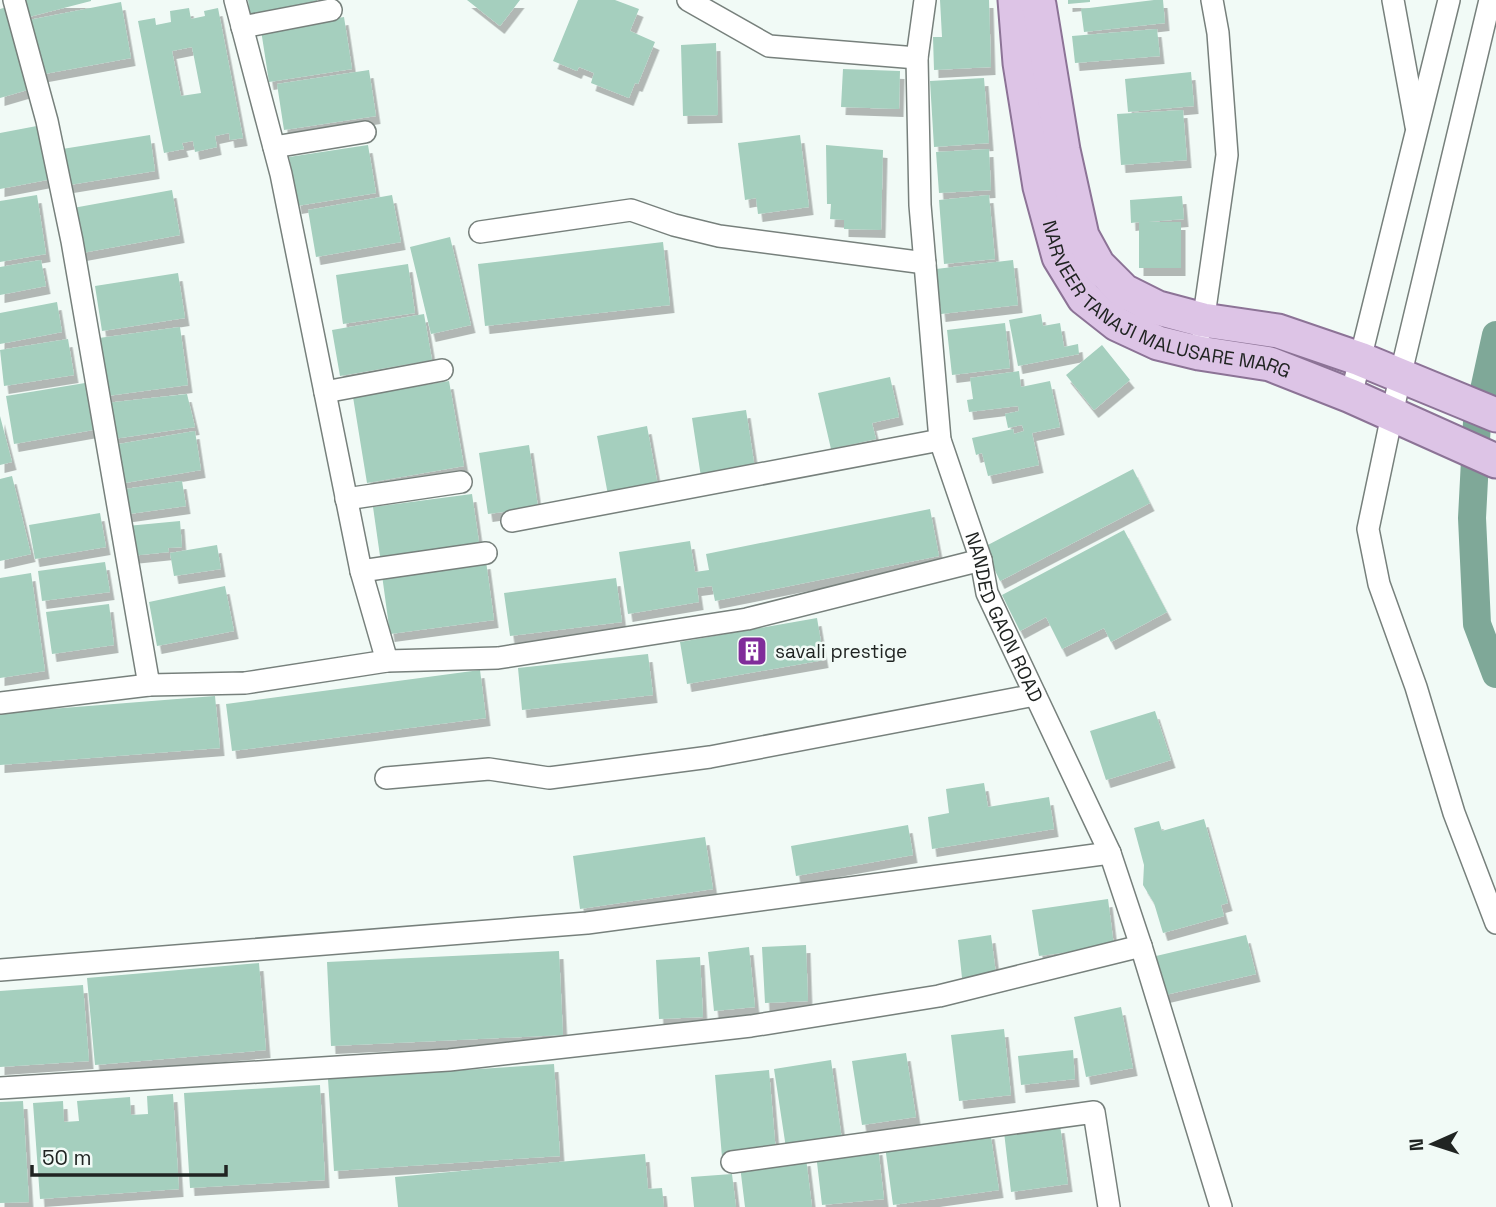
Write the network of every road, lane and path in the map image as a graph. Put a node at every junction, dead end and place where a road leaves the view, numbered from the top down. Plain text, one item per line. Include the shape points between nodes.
1 (14, 0) edge
2 (234, 0) edge
3 (688, 0) edge
4 (925, 0) edge
5 (1016, 0) edge
6 (1035, 0) edge
7 (1212, 0) edge
8 (1393, 0) edge
9 (1449, 0) edge
10 (1490, 0) edge
11 (331, 10) dead end
12 (242, 27) junction
13 (917, 58) junction
14 (365, 132) dead end
15 (1417, 135) junction
16 (274, 147) junction
17 (480, 232) dead end
18 (925, 263) junction
19 (1203, 320) junction
20 (1199, 353) junction
21 (1360, 359) junction
22 (442, 370) dead end
23 (1400, 377) junction
24 (325, 392) junction
25 (1352, 396) junction
26 (1393, 414) junction
27 (1496, 415) edge
28 (940, 440) junction
29 (1496, 461) edge
30 (461, 482) dead end
31 (346, 499) junction
32 (512, 521) dead end
33 (486, 553) dead end
34 (981, 560) junction
35 (361, 570) junction
36 (387, 661) junction
37 (149, 685) junction
38 (1035, 695) junction
39 (0, 702) edge
40 (386, 778) dead end
41 (1110, 853) junction
42 (1496, 923) edge
43 (1141, 946) junction
44 (0, 970) edge
45 (0, 1088) edge
46 (732, 1162) dead end
47 (1109, 1207) edge
48 (1221, 1207) edge

1 - 37 street via 47,121 72,242
2 - 12 street
3 - 13 street via 769,46
4 - 13 street, NANDED GAON ROAD
5 - 20 main road, NARVEER TANAJI MALUSARE MARG via 1032,147 1059,257 1084,298 1107,317 1158,343
6 - 19 main road, NARVEER TANAJI MALUSARE MARG via 1082,236 1098,265 1124,291
7 - 19 street via 1227,155
8 - 15 street
9 - 15 street
10 - 23 street
11 - 12 street
12 - 16 street
13 - 18 street, NANDED GAON ROAD
14 - 16 street
15 - 21 street
16 - 24 street
17 - 18 street via 631,210 719,236
18 - 28 street, NANDED GAON ROAD
19 - 20 street
19 - 21 main road, NARVEER TANAJI MALUSARE MARG via 1278,331
20 - 25 main road, NARVEER TANAJI MALUSARE MARG via 1270,364
21 - 23 main road, NARVEER TANAJI MALUSARE MARG
21 - 25 street
22 - 24 street
23 - 26 street
23 - 27 main road, NARVEER TANAJI MALUSARE MARG
24 - 31 street
25 - 26 main road, NARVEER TANAJI MALUSARE MARG
26 - 29 main road, NARVEER TANAJI MALUSARE MARG
26 - 42 street via 1367,528 1379,584 1454,813
28 - 32 street
28 - 34 street, NANDED GAON ROAD
30 - 31 street
31 - 35 street
33 - 35 street
34 - 36 street via 747,619 498,658
34 - 38 street, NANDED GAON ROAD via 987,593
35 - 36 street
36 - 37 street via 244,683
37 - 39 street
38 - 40 street via 683,761 549,778 489,769
38 - 41 street, NANDED GAON ROAD
41 - 43 street, NANDED GAON ROAD
41 - 44 street via 587,923
43 - 45 street via 939,996 751,1026 449,1060
43 - 48 street, NANDED GAON ROAD
46 - 47 street via 1094,1112

